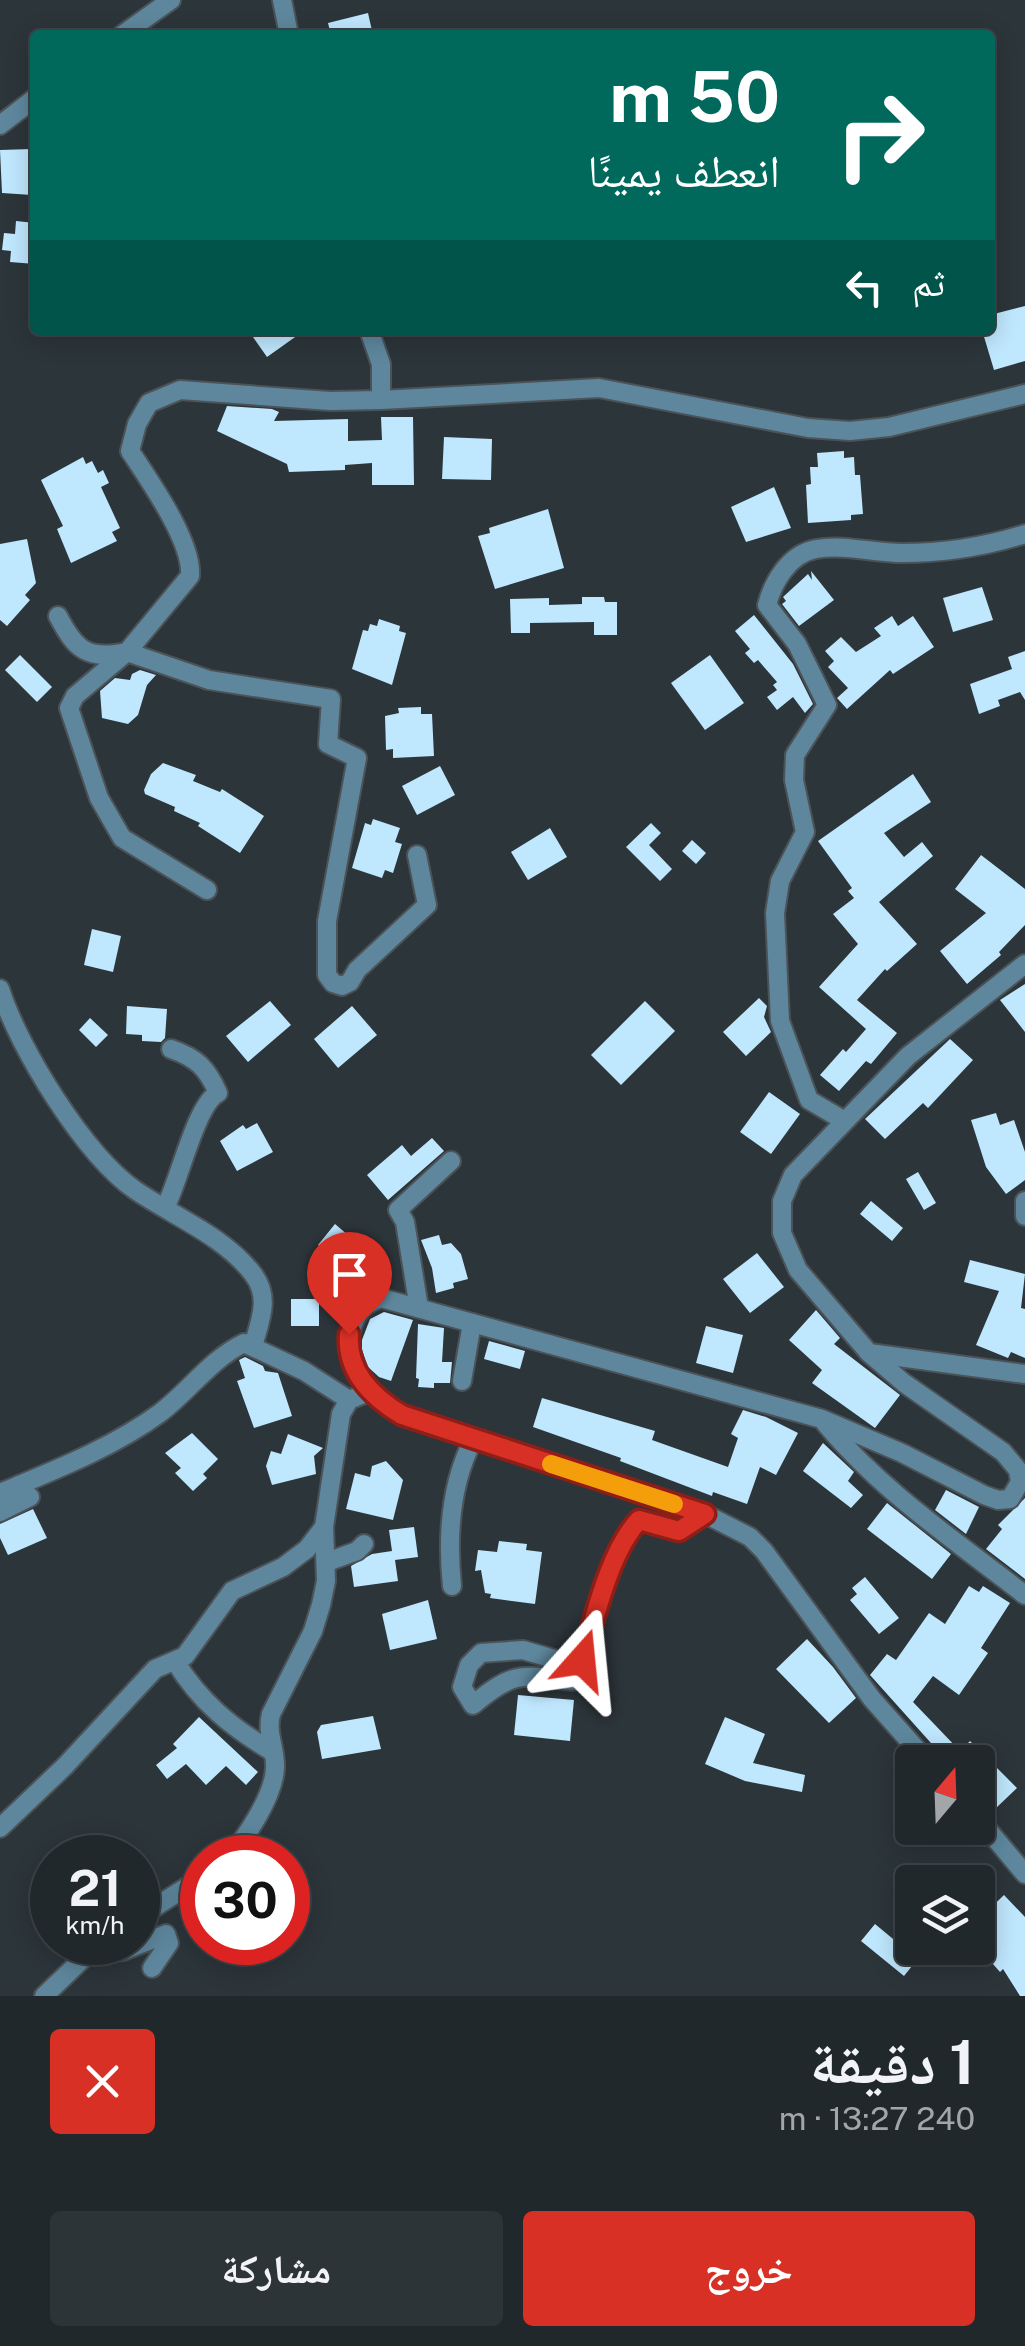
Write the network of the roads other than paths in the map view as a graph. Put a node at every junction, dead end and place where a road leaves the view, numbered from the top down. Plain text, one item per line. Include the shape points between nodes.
1 (170, 0) edge
2 (282, 0) edge
3 (129, 30) edge
4 (288, 30) edge
5 (30, 102) edge
6 (0, 125) edge
7 (371, 335) edge
8 (1025, 394) edge
9 (381, 400) junction
10 (1025, 534) edge
11 (58, 616) dead end
12 (127, 652) junction
13 (417, 855) dead end
14 (207, 890) dead end
15 (1025, 964) edge
16 (0, 989) edge
17 (172, 1049) dead end
18 (843, 1120) junction
19 (451, 1161) dead end
20 (1025, 1201) edge
21 (165, 1208) junction
22 (1025, 1216) edge
23 (418, 1308) junction
24 (472, 1323) junction
25 (252, 1346) junction
26 (869, 1353) junction
27 (1025, 1374) edge
28 (462, 1381) dead end
29 (371, 1391) junction
30 (350, 1400) junction
31 (822, 1419) junction
32 (474, 1440) junction
33 (19, 1485) junction
34 (0, 1493) edge
35 (0, 1512) edge
36 (705, 1514) junction
37 (324, 1528) junction
38 (364, 1544) dead end
39 (326, 1562) junction
40 (452, 1586) dead end
41 (1025, 1595) edge
42 (175, 1661) junction
43 (572, 1681) dead end
44 (913, 1745) edge
45 (273, 1752) junction
46 (0, 1828) edge
47 (246, 1835) edge
48 (995, 1838) edge
49 (1025, 1874) edge
50 (160, 1936) edge
51 (160, 1956) edge
52 (76, 1965) edge
53 (154, 1965) edge
54 (152, 1968) dead end
55 (44, 1996) edge

1 - 3 street
2 - 4 street
5 - 6 street
7 - 9 street via 381,364
8 - 9 street via 850,430 599,388
9 - 12 street via 180,390 149,403 130,451 192,562 190,576
10 - 18 street via 903,553 815,549 773,585 767,605 797,644 827,705 792,766 806,832 780,881 775,913 780,1021 808,1100
11 - 12 street via 71,642 92,654
12 - 13 street via 209,680 331,699 328,744 357,758 327,921 327,975 333,983 350,982 426,905
12 - 14 street via 69,708 99,798 122,838
15 - 18 street via 908,1056
16 - 21 street via 57,1102 104,1162
17 - 21 street via 203,1064 218,1093 202,1109
18 - 26 street via 793,1175 782,1201 782,1233 798,1270
19 - 23 street via 398,1210 406,1222
20 - 22 street
21 - 25 street via 254,1275 265,1306
23 - 24 street
23 - 29 street via 382,1298 356,1316 348,1349 352,1367
24 - 28 street
24 - 31 street
25 - 30 street
25 - 33 street via 230,1350 162,1412 122,1437
26 - 27 street
26 - 31 street via 1003,1452 1018,1470 1017,1491 998,1500
29 - 30 street
29 - 32 street via 402,1415
30 - 37 street via 337,1431
31 - 41 street via 848,1452
32 - 36 street
32 - 40 street via 452,1509
33 - 34 street
33 - 35 street via 30,1497
36 - 43 street via 679,1531 639,1520 629,1531 582,1660 571,1664 524,1650 481,1653 462,1687 473,1705 519,1675
36 - 44 street via 764,1551
37 - 39 street
37 - 42 street via 283,1567 232,1591
38 - 39 street
39 - 45 street via 313,1631 271,1714
42 - 45 street via 208,1707
42 - 46 street via 155,1669
45 - 47 street via 272,1784
48 - 49 street
50 - 51 street via 166,1934 168,1943
52 - 55 street
53 - 54 street

